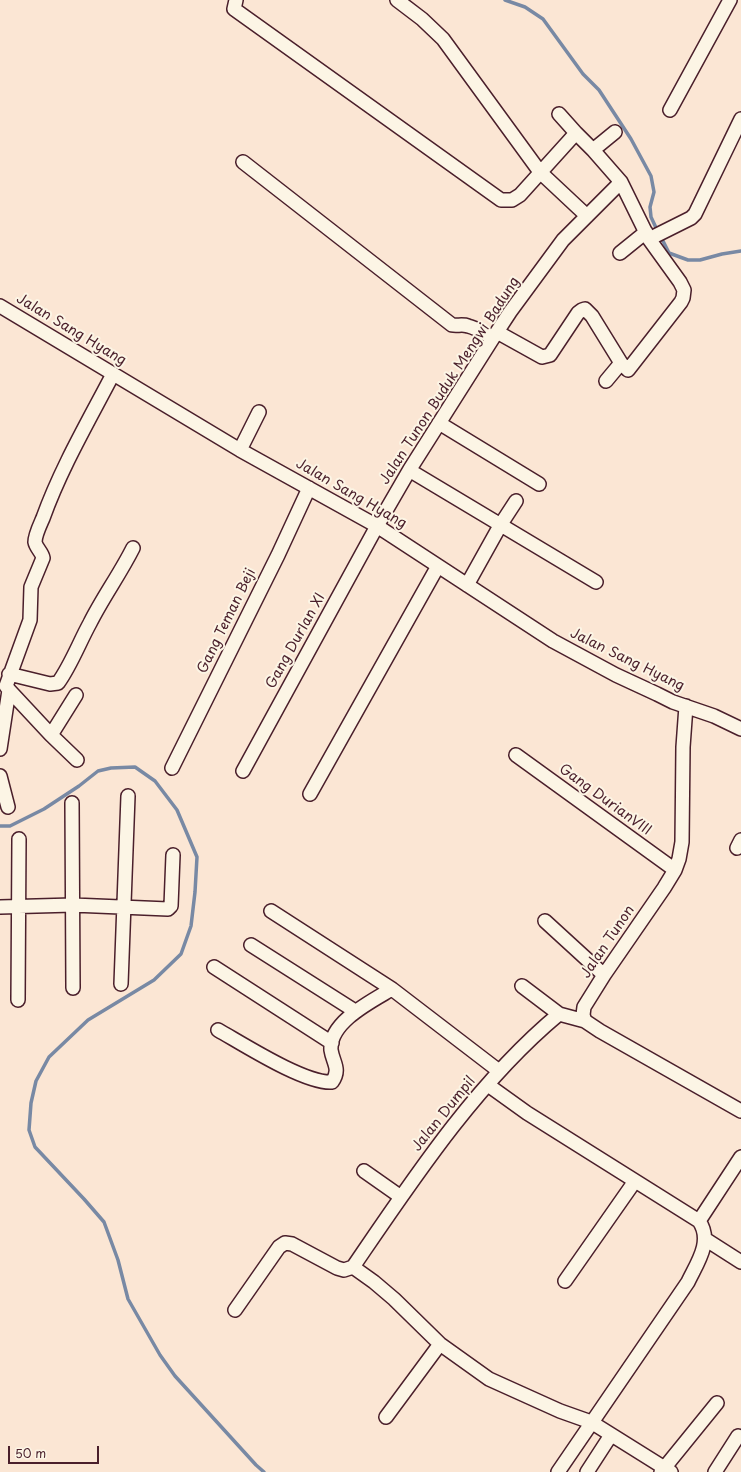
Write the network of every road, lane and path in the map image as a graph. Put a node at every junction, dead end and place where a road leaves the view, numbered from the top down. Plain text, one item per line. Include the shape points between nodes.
1 (236, 0) edge
2 (397, 0) edge
3 (730, 0) edge
4 (670, 110) dead end
5 (559, 114) dead end
6 (741, 119) edge
7 (615, 132) dead end
8 (576, 133) junction
9 (593, 150) junction
10 (243, 162) dead end
11 (540, 172) junction
12 (620, 182) junction
13 (587, 216) junction
14 (650, 236) junction
15 (620, 253) dead end
16 (0, 306) edge
17 (495, 335) junction
18 (621, 363) junction
19 (113, 374) junction
20 (606, 381) dead end
21 (259, 412) dead end
22 (439, 424) junction
23 (240, 450) junction
24 (414, 472) dead end
25 (539, 484) dead end
26 (309, 488) junction
27 (516, 501) dead end
28 (501, 524) junction
29 (377, 526) junction
30 (133, 548) dead end
31 (438, 566) junction
32 (596, 582) dead end
33 (467, 585) junction
34 (6, 683) edge
35 (76, 695) dead end
36 (686, 706) junction
37 (741, 729) edge
38 (51, 735) junction
39 (0, 749) edge
40 (516, 755) dead end
41 (77, 760) dead end
42 (172, 768) dead end
43 (243, 771) dead end
44 (0, 776) edge
45 (310, 794) dead end
46 (128, 796) dead end
47 (72, 803) dead end
48 (8, 807) dead end
49 (19, 840) dead end
50 (173, 855) dead end
51 (675, 870) junction
52 (73, 905) junction
53 (20, 906) junction
54 (0, 907) edge
55 (124, 907) junction
56 (271, 911) dead end
57 (545, 921) dead end
58 (251, 945) dead end
59 (214, 967) dead end
60 (604, 975) junction
61 (121, 984) dead end
62 (522, 986) dead end
63 (73, 988) dead end
64 (392, 989) junction
65 (18, 1000) dead end
66 (355, 1011) junction
67 (559, 1014) junction
68 (585, 1021) junction
69 (218, 1030) dead end
70 (332, 1043) junction
71 (499, 1071) junction
72 (488, 1085) junction
73 (741, 1111) edge
74 (741, 1157) edge
75 (364, 1171) dead end
76 (636, 1181) junction
77 (401, 1197) junction
78 (699, 1221) junction
79 (705, 1240) junction
80 (741, 1262) edge
81 (353, 1267) junction
82 (565, 1281) dead end
83 (235, 1310) dead end
84 (440, 1344) junction
85 (717, 1403) dead end
86 (386, 1417) dead end
87 (591, 1422) junction
88 (611, 1435) junction
89 (738, 1436) dead end
90 (666, 1470) edge
91 (558, 1472) edge
92 (587, 1472) edge
93 (715, 1472) edge

1 - 11 street via 234,9 501,200 517,198
2 - 11 street via 443,39
3 - 4 street
5 - 8 street
6 - 14 street via 691,218
7 - 9 street
8 - 9 street
8 - 11 street
9 - 12 street
10 - 17 street via 452,325 469,326
11 - 13 street
12 - 13 street, Jalan Tunon Buduk Mengwi Badung
12 - 14 street
13 - 17 street, Jalan Tunon Buduk Mengwi Badung via 563,240
14 - 15 street
14 - 18 street via 680,282 684,290 683,298 628,370
16 - 19 street, Jalan Sang Hyang
17 - 18 street via 538,355 550,355 578,314 585,309
17 - 22 street, Jalan Tunon Buduk Mengwi Badung
18 - 20 street
19 - 23 street, Jalan Sang Hyang
19 - 34 street via 68,460 36,538 43,558 31,587 30,620
21 - 23 street
22 - 25 street
22 - 29 street, Jalan Tunon Buduk Mengwi Badung
23 - 26 street, Jalan Sang Hyang
24 - 28 street
26 - 29 street, Jalan Sang Hyang
26 - 42 street, Gang Teman Beji
27 - 28 street
28 - 32 street
28 - 33 street
29 - 31 street, Jalan Sang Hyang
29 - 43 street, Gang DurIan XI
30 - 34 street via 58,683
31 - 33 street, Jalan Sang Hyang
31 - 45 street
33 - 36 street, Jalan Sang Hyang via 553,641 616,675
34 - 38 street
34 - 39 street
35 - 38 street
36 - 37 street, Jalan Sang Hyang
36 - 51 street, Jalan Tunon via 682,747 682,842
38 - 41 street
40 - 51 street, Gang DurianVIII
44 - 48 street
46 - 55 street
47 - 52 street
49 - 53 street
50 - 55 street via 170,909
51 - 60 street, Jalan Tunon
52 - 53 street
52 - 55 street
52 - 63 street
53 - 54 street
53 - 65 street
55 - 61 street
56 - 64 street
57 - 60 street
58 - 66 street
59 - 70 street
60 - 68 street, Jalan Tunon via 584,1006
62 - 67 street
64 - 66 street
64 - 71 street
66 - 70 street via 338,1029
67 - 68 street
67 - 71 street, Jalan Dumpil
68 - 73 street
69 - 70 street via 311,1079 325,1082 332,1082 336,1076
71 - 72 street, Jalan Dumpil
72 - 76 street via 527,1113
72 - 77 street, Jalan Dumpil
74 - 78 street
75 - 77 street
76 - 78 street
76 - 82 street
77 - 81 street, Jalan Dumpil
78 - 79 street via 703,1227
79 - 80 street
79 - 87 street via 703,1252 688,1282
81 - 83 street via 344,1270 337,1268 292,1244 285,1243 280,1246
81 - 84 street via 394,1299
84 - 86 street
84 - 87 street via 494,1382
85 - 90 street
87 - 88 street
87 - 91 street
88 - 90 street
88 - 92 street
89 - 93 street

